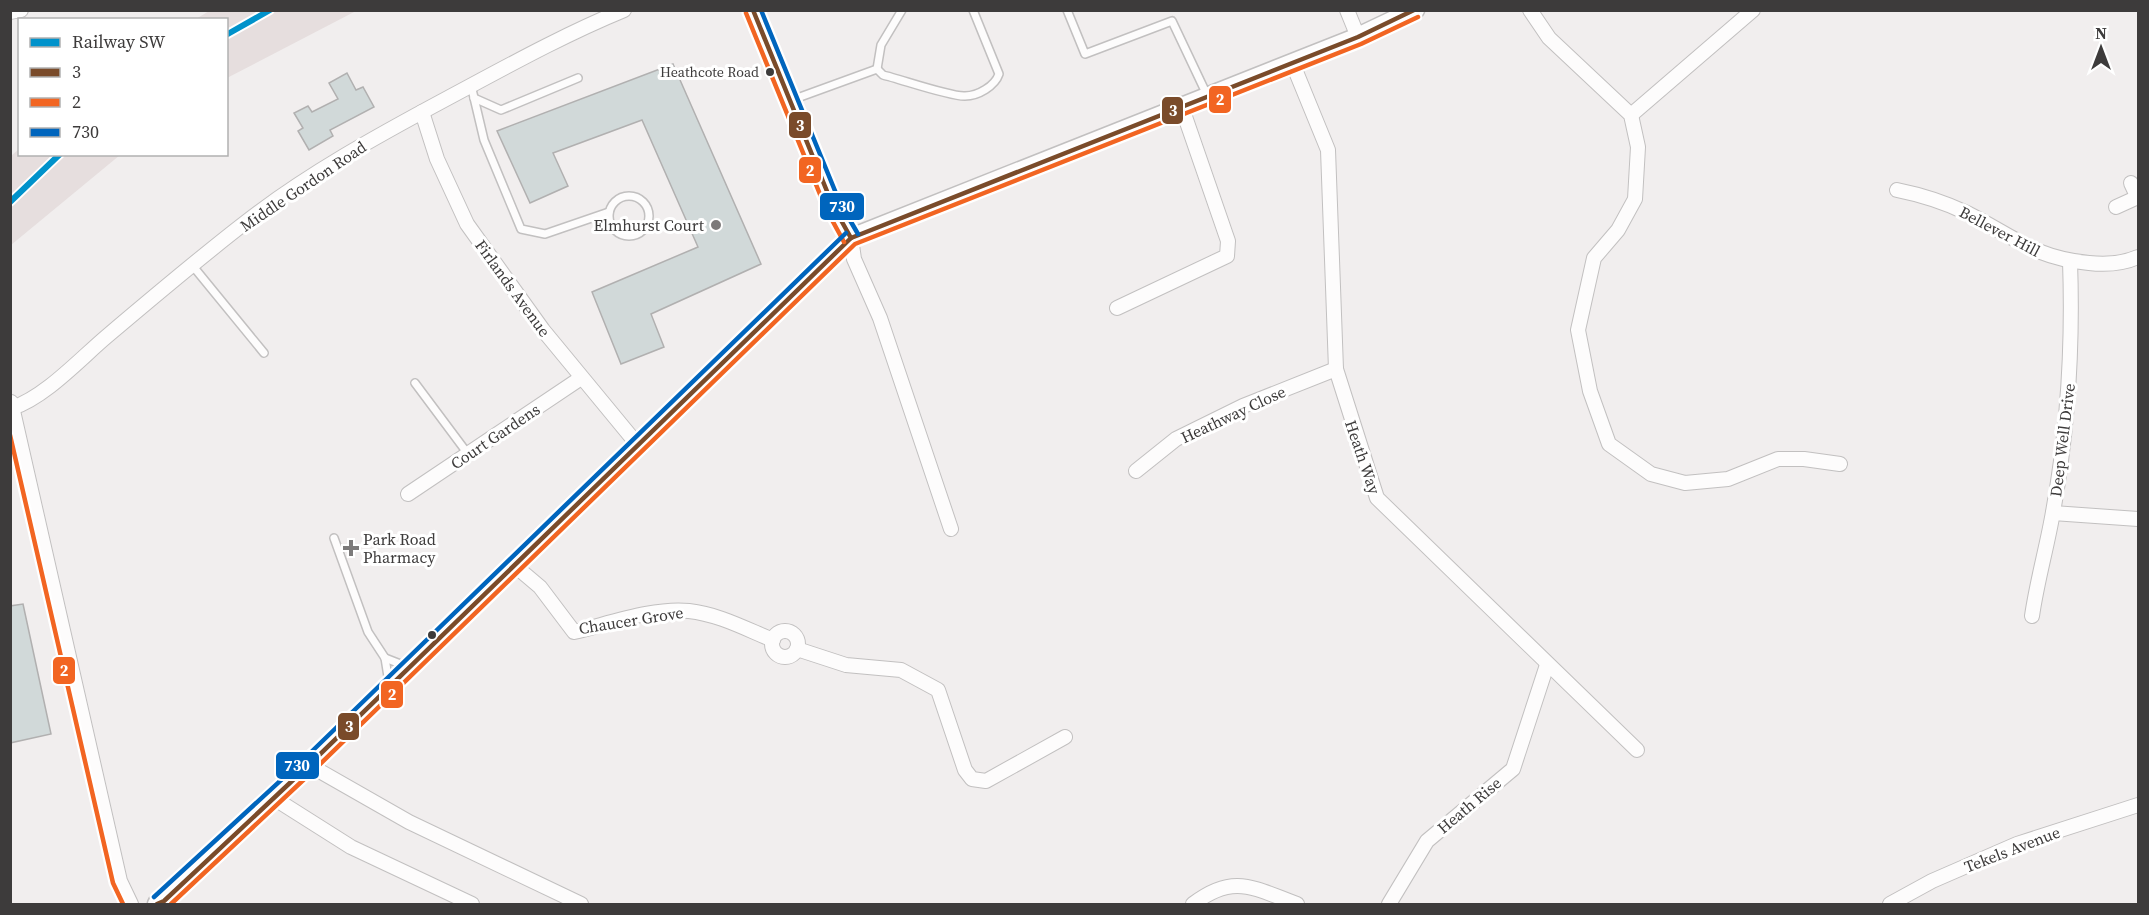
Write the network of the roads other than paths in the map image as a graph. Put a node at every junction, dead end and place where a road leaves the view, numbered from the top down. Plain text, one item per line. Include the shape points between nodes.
1 (21, 10) edge
2 (624, 10) edge
3 (753, 10) edge
4 (902, 10) edge
5 (973, 10) edge
6 (1067, 10) edge
7 (1347, 10) edge
8 (1415, 10) edge
9 (1530, 10) edge
10 (1753, 10) edge
11 (10, 12) edge
12 (1358, 37) junction
13 (1292, 62) junction
14 (877, 69) junction
15 (578, 78) dead end
16 (472, 92) junction
17 (1207, 95) junction
18 (789, 101) junction
19 (1181, 105) junction
20 (422, 112) junction
21 (1631, 115) junction
22 (2131, 183) dead end
23 (1897, 190) dead end
24 (2138, 198) edge
25 (2116, 207) dead end
26 (609, 212) junction
27 (851, 238) junction
28 (2139, 257) edge
29 (2070, 261) junction
30 (192, 265) junction
31 (1117, 308) dead end
32 (264, 353) dead end
33 (1336, 369) junction
34 (581, 378) junction
35 (414, 384) dead end
36 (11, 404) edge
37 (637, 444) junction
38 (15, 447) edge
39 (468, 454) junction
40 (1840, 464) dead end
41 (1136, 471) dead end
42 (408, 494) dead end
43 (2053, 513) junction
44 (2139, 519) edge
45 (951, 529) dead end
46 (334, 538) dead end
47 (514, 564) junction
48 (2032, 616) dead end
49 (385, 658) junction
50 (1547, 665) junction
51 (409, 668) junction
52 (390, 686) junction
53 (1065, 737) dead end
54 (1638, 750) dead end
55 (309, 765) junction
56 (272, 796) junction
57 (2139, 805) edge
58 (131, 904) edge
59 (157, 904) edge
60 (472, 904) edge
61 (581, 904) edge
62 (1193, 904) edge
63 (1297, 904) edge
64 (1389, 904) edge
65 (1890, 904) edge

1 - 11 street
2 - 16 street, Middle Gordon Road
3 - 18 street
4 - 14 lane via 880,45
5 - 14 lane via 999,74 997,82 984,90 965,96 883,75
6 - 17 lane via 1084,54 1172,21
7 - 12 street
8 - 12 street
9 - 21 street via 1549,38
10 - 21 street
12 - 13 street
13 - 17 street
13 - 33 street, Heath Way via 1328,150
14 - 18 lane
15 - 16 lane via 501,110
16 - 20 street, Middle Gordon Road
16 - 26 lane via 484,140 521,229 545,234
17 - 19 street
18 - 27 street via 833,206
19 - 27 street
19 - 31 street via 1228,241 1227,256
20 - 30 street, Middle Gordon Road via 299,185
20 - 34 street, Firlands Avenue via 467,225
21 - 40 street via 1638,147 1635,199 1618,230 1594,258 1578,330 1590,391 1609,444 1652,474 1685,483 1728,479 1778,459
22 - 24 street
23 - 29 street, Bellever Hill via 1947,204 2031,250
24 - 25 street
26 - 26 lane via 615,201 627,196 640,199 649,216 645,229 627,236 611,226
27 - 37 street
27 - 45 street via 854,258 880,318
28 - 29 street, Bellever Hill via 2124,263
29 - 43 street, Deep Well Drive via 2070,373
30 - 32 lane
30 - 36 street, Middle Gordon Road via 64,373 22,405
33 - 41 street, Heathway Close via 1243,406 1176,439
33 - 50 street, Heath Way via 1377,498
34 - 37 street, Firlands Avenue
34 - 39 street, Court Gardens
35 - 39 lane
36 - 38 street
37 - 47 street
38 - 58 street via 120,881
39 - 42 street, Court Gardens
43 - 44 street
43 - 48 street, Deep Well Drive
46 - 49 lane via 368,632
47 - 51 street
47 - 53 street, Chaucer Grove via 540,587 574,632 661,612 689,610 773,640 773,649 779,656 792,656 798,649 846,665 901,669 938,690 965,770 972,779 986,781
49 - 51 lane
49 - 52 lane
50 - 54 street, Heath Way
50 - 64 street, Heath Rise via 1513,769 1427,841
51 - 52 street
52 - 55 street
55 - 56 street
55 - 61 street via 409,822
56 - 59 street
56 - 60 street via 351,847
57 - 65 street, Tekels Avenue via 2017,844
62 - 63 street via 1224,886 1249,886

